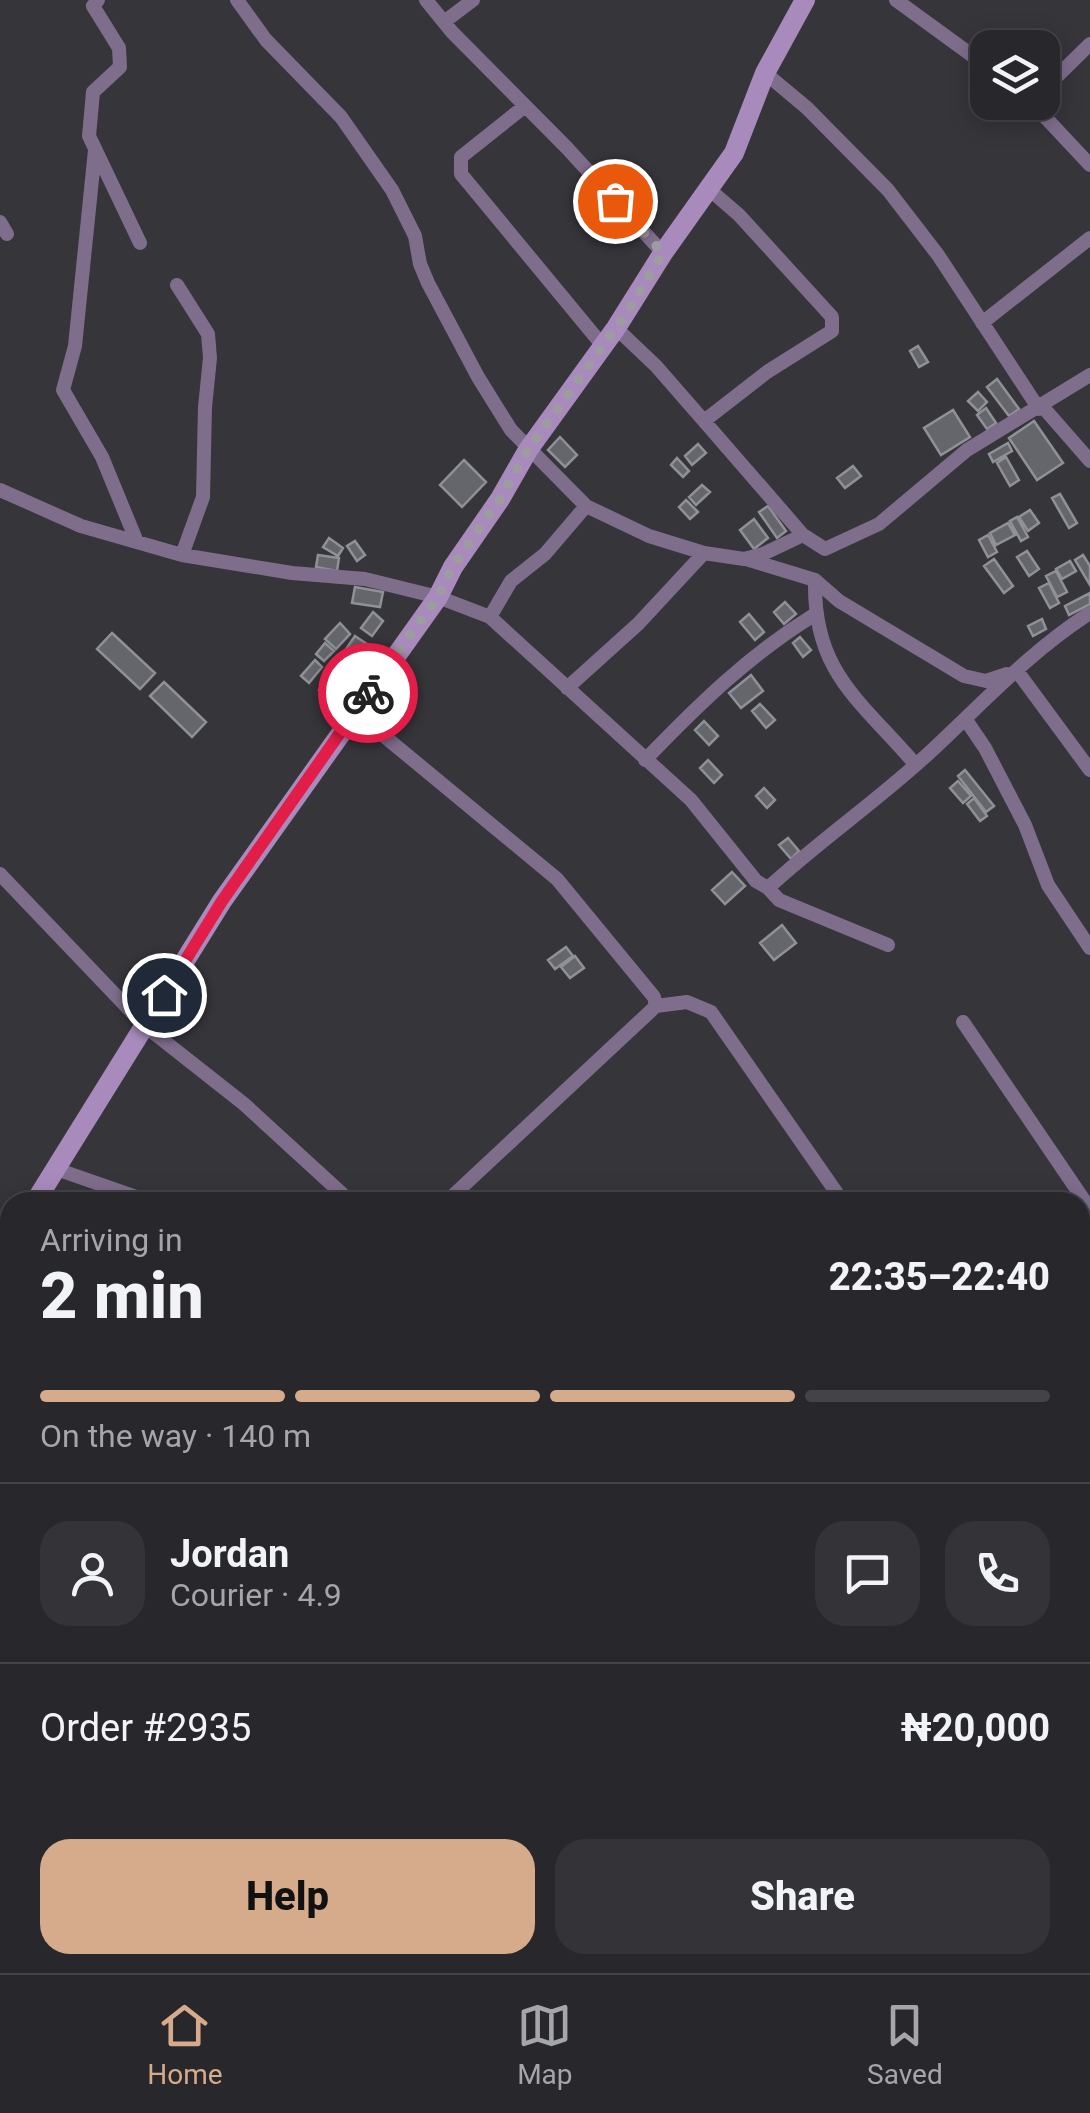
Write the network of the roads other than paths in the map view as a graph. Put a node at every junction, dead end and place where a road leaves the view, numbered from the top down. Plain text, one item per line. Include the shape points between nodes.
1 (98, 0) edge
2 (237, 0) edge
3 (426, 0) edge
4 (473, 0) edge
5 (806, 0) edge
6 (896, 0) edge
7 (444, 22) junction
8 (1090, 44) edge
9 (970, 54) edge
10 (765, 72) junction
11 (1060, 73) edge
12 (525, 106) junction
13 (1048, 120) edge
14 (95, 150) junction
15 (1090, 165) edge
16 (710, 190) junction
17 (1090, 238) edge
18 (140, 242) dead end
19 (663, 253) junction
20 (177, 285) dead end
21 (982, 323) junction
22 (616, 328) junction
23 (603, 346) junction
24 (1090, 374) edge
25 (1040, 407) junction
26 (704, 421) junction
27 (528, 450) junction
28 (1090, 461) edge
29 (0, 490) edge
30 (586, 506) junction
31 (803, 536) junction
32 (138, 542) junction
33 (704, 553) junction
34 (182, 555) junction
35 (744, 559) junction
36 (815, 580) junction
37 (438, 597) junction
38 (1090, 613) edge
39 (814, 616) junction
40 (490, 617) junction
41 (1017, 671) junction
42 (567, 688) junction
43 (354, 712) junction
44 (966, 720) junction
45 (645, 760) junction
46 (915, 764) junction
47 (1090, 770) edge
48 (0, 874) edge
49 (768, 888) junction
50 (888, 945) dead end
51 (1090, 948) edge
52 (656, 1006) junction
53 (964, 1022) dead end
54 (145, 1026) junction
55 (56, 1169) junction
56 (41, 1192) edge
57 (122, 1192) edge
58 (340, 1192) edge
59 (457, 1192) edge
60 (836, 1192) edge
61 (1079, 1192) edge

1 - 14 street via 93,6 119,48 120,66 93,92 89,136
2 - 27 street via 341,117 392,190 428,283 478,377
3 - 7 street
4 - 7 street
5 - 10 street
6 - 9 street
7 - 12 street
8 - 11 street
10 - 16 street via 734,153
10 - 21 street via 888,190
12 - 19 street
12 - 23 street via 461,157 461,174
13 - 15 street
14 - 18 street
14 - 32 street via 75,346 63,390 102,457
16 - 19 street
16 - 26 street via 832,317 832,331
17 - 21 street
19 - 22 street
20 - 34 street via 208,334 210,358 203,496
21 - 25 street
22 - 23 street
22 - 26 street
23 - 27 street
24 - 25 street
25 - 28 street
25 - 31 street via 967,450 867,530 825,549
26 - 31 street
27 - 30 street
27 - 37 street
29 - 32 street via 81,526
30 - 33 street via 627,528
30 - 40 street via 545,554 511,580
31 - 35 street
32 - 34 street
33 - 35 street
33 - 42 street
34 - 37 street
35 - 36 street
36 - 39 street
36 - 41 street via 964,676 986,680
37 - 40 street
37 - 43 street
38 - 41 street
39 - 45 street via 716,687
39 - 46 street via 845,689
40 - 42 street
41 - 44 street
41 - 47 street
42 - 45 street
43 - 52 street via 557,880
43 - 54 street via 222,901
44 - 46 street
44 - 51 street via 1025,825 1048,885
45 - 49 street via 691,800
46 - 49 street
48 - 54 street
49 - 50 street via 778,900
52 - 59 street
52 - 60 street via 687,1002 712,1012
53 - 61 street
54 - 55 street
54 - 58 street
55 - 56 street
55 - 57 street

